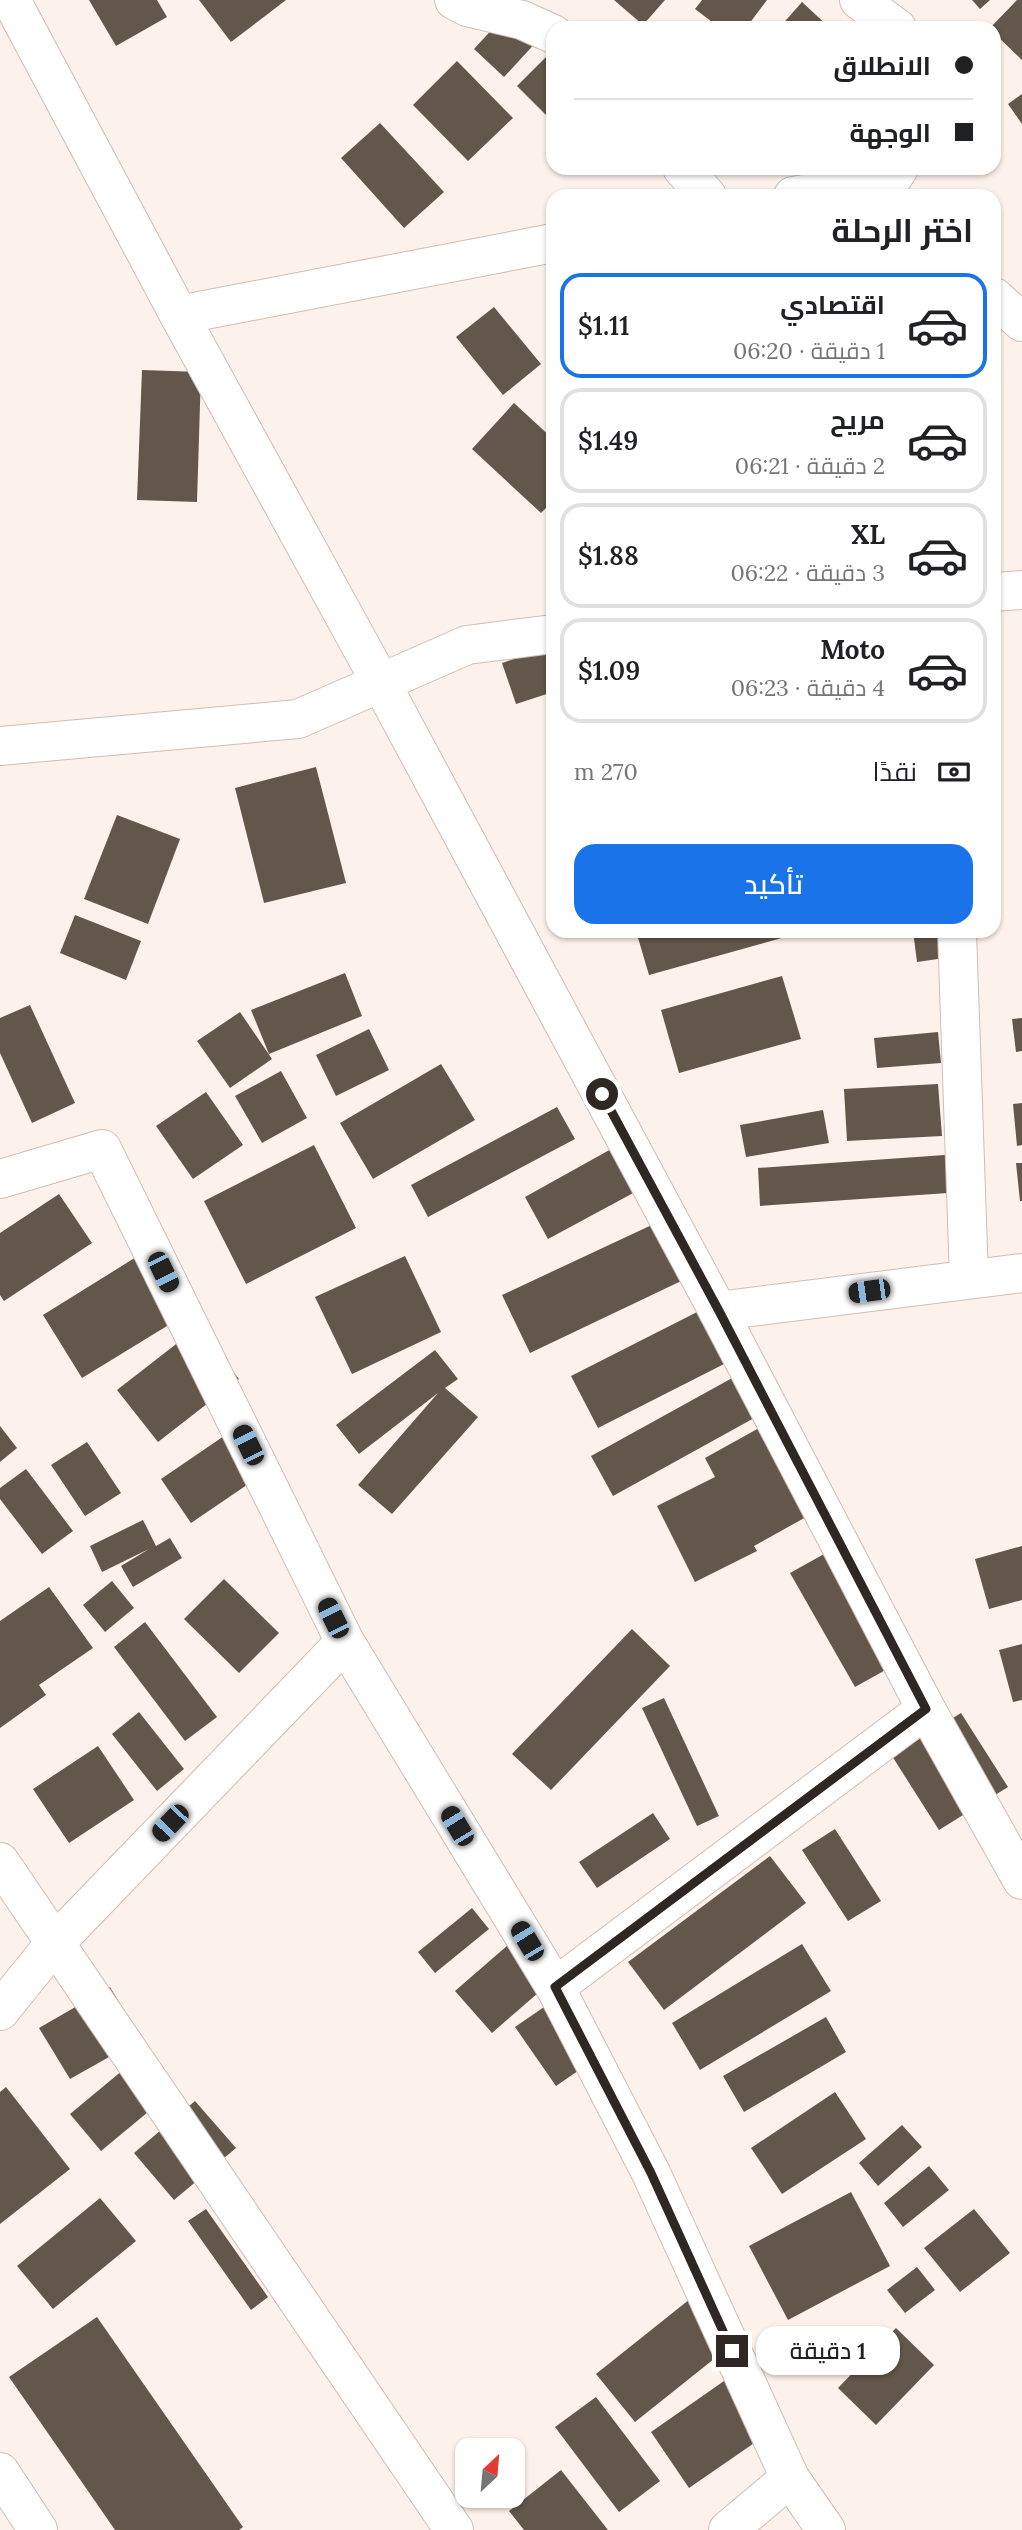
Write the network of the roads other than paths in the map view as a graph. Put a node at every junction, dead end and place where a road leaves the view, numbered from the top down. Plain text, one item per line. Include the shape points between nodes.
1 (11, 0) edge
2 (454, 0) edge
3 (859, 0) edge
4 (888, 21) edge
5 (546, 31) edge
6 (688, 175) edge
7 (701, 189) edge
8 (546, 244) edge
9 (1001, 303) edge
10 (179, 315) junction
11 (1022, 321) edge
12 (1022, 590) edge
13 (1001, 592) edge
14 (546, 635) edge
15 (381, 683) junction
16 (0, 746) edge
17 (957, 938) edge
18 (0, 1179) edge
19 (1022, 1273) edge
20 (969, 1278) junction
21 (719, 1311) junction
22 (345, 1642) junction
23 (926, 1709) junction
24 (0, 1862) edge
25 (1022, 1880) edge
26 (54, 1944) junction
27 (555, 1987) junction
28 (0, 2011) edge
29 (0, 2472) edge
30 (790, 2478) junction
31 (38, 2530) edge
32 (454, 2530) edge
33 (728, 2530) edge
34 (826, 2530) edge

1 - 10 street
2 - 5 street
3 - 4 street
6 - 7 street
8 - 10 street
9 - 11 street
10 - 15 street
12 - 13 street
14 - 15 street via 467,645
15 - 16 street via 298,719
15 - 21 street
17 - 20 street
18 - 22 street via 103,1149
19 - 20 street
20 - 21 street
21 - 23 street
22 - 26 street
22 - 27 street
23 - 25 street
23 - 27 street
24 - 26 street
26 - 28 street
26 - 32 street
27 - 30 street via 651,2173
29 - 31 street
30 - 33 street
30 - 34 street

